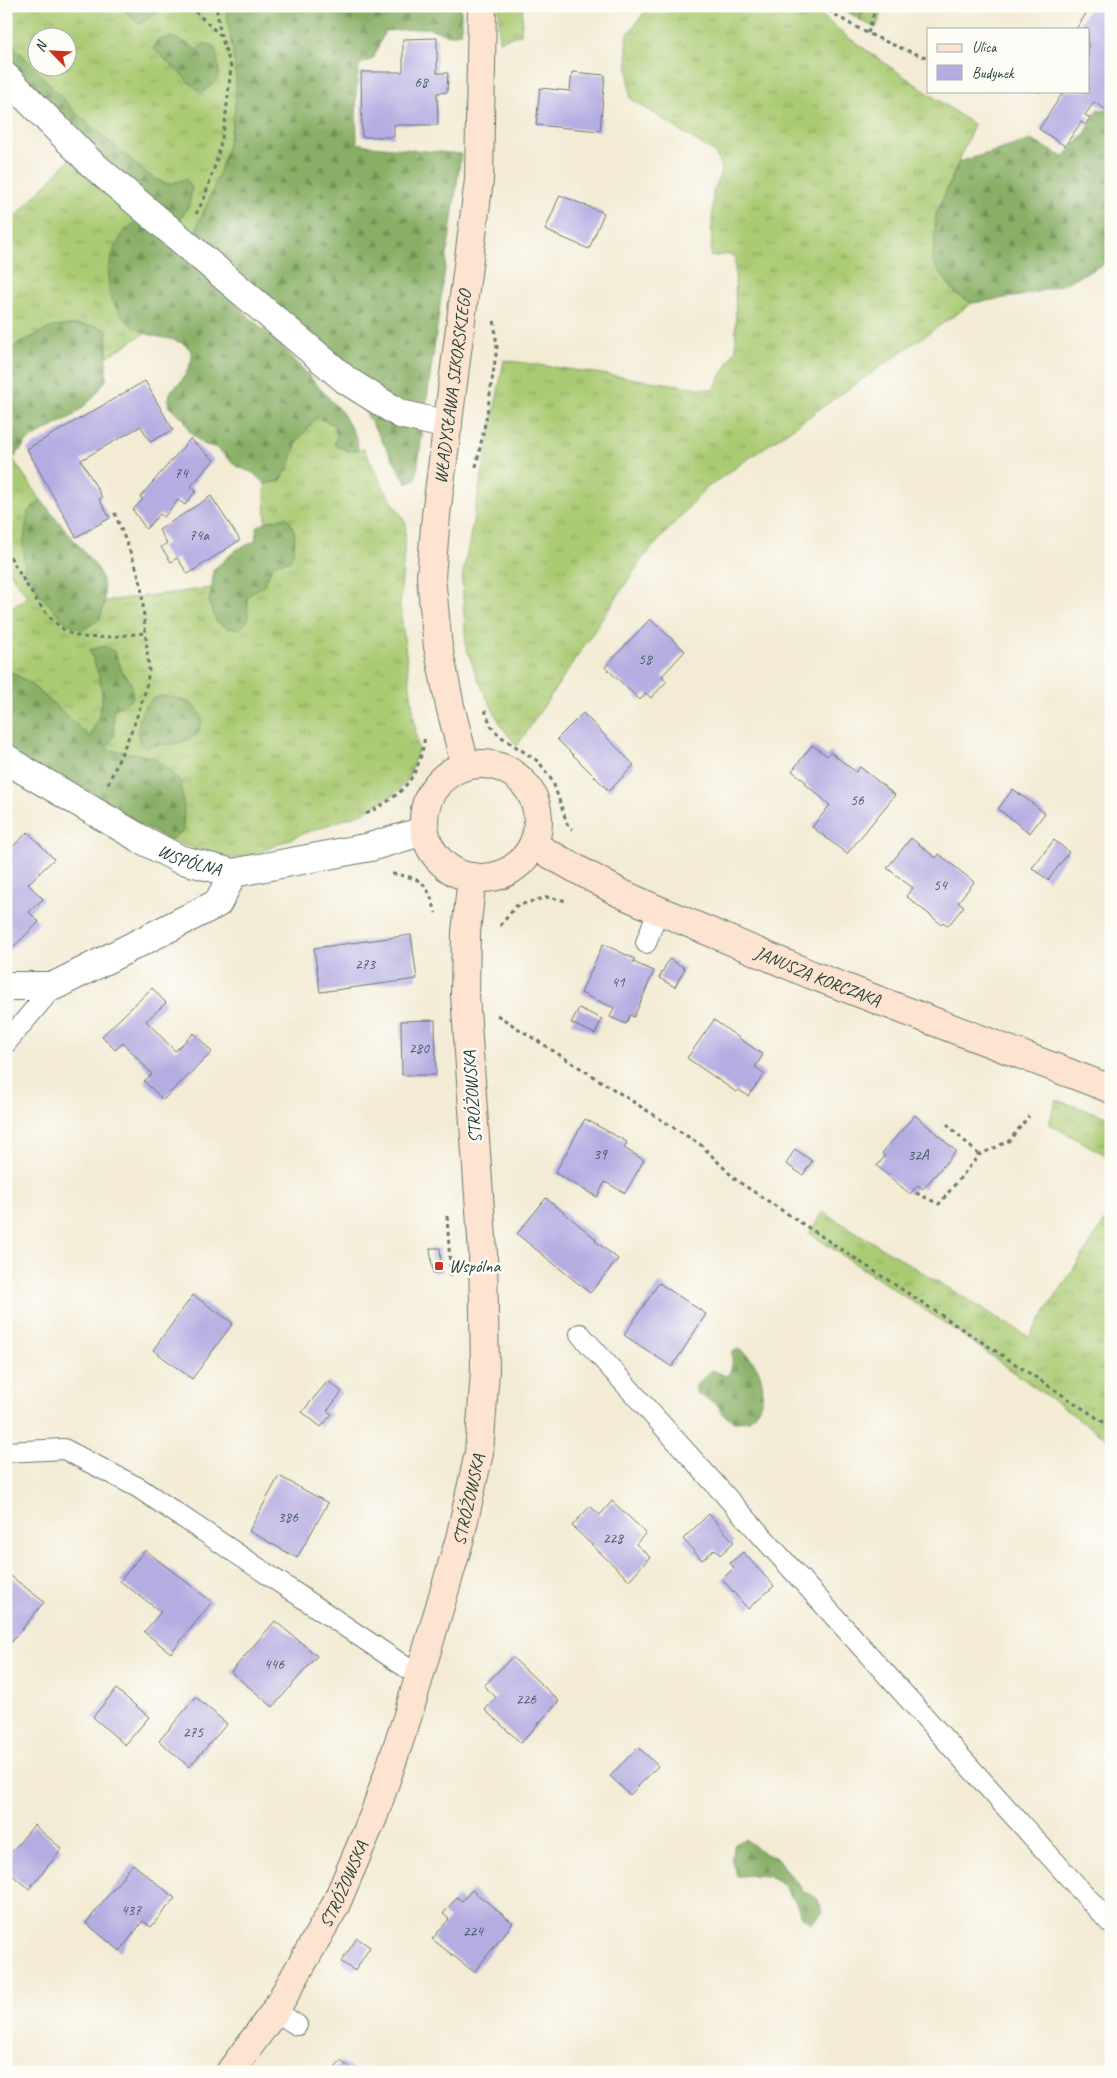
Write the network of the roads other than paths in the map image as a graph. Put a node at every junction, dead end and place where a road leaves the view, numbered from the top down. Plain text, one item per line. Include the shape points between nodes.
1 (482, 6) edge
2 (6, 77) edge
3 (448, 425) junction
4 (6, 758) edge
5 (465, 764) junction
6 (424, 831) junction
7 (533, 844) junction
8 (233, 873) junction
9 (472, 878) junction
10 (658, 910) junction
11 (646, 943) dead end
12 (6, 986) edge
13 (54, 986) junction
14 (6, 1043) edge
15 (1111, 1089) edge
16 (580, 1334) dead end
17 (6, 1452) edge
18 (419, 1676) junction
19 (1111, 1924) edge
20 (230, 2072) edge

1 - 3 street, WŁADYSŁAWA SIKORSKIEGO via 479,180
2 - 3 street via 92,164 346,380 400,414
3 - 5 street, WŁADYSŁAWA SIKORSKIEGO via 431,577 438,647
4 - 8 street, WSPÓLNA via 179,858
5 - 6 street via 441,779 426,803
5 - 7 street via 491,763 515,773 533,793 539,819
6 - 8 street, WSPÓLNA via 370,847
6 - 9 street via 440,862
7 - 9 street via 524,860 508,872
7 - 10 street, JANUSZA KORCZAKA via 620,893
8 - 13 street via 218,903
9 - 18 street, STRÓŻOWSKA via 466,932 465,995 483,1253 485,1371 479,1454 460,1538
10 - 11 lane
10 - 15 street, JANUSZA KORCZAKA via 812,975
12 - 13 street
13 - 14 lane
16 - 19 lane
17 - 18 lane via 64,1449 139,1488
18 - 20 street, STRÓŻOWSKA via 374,1815 286,2018

